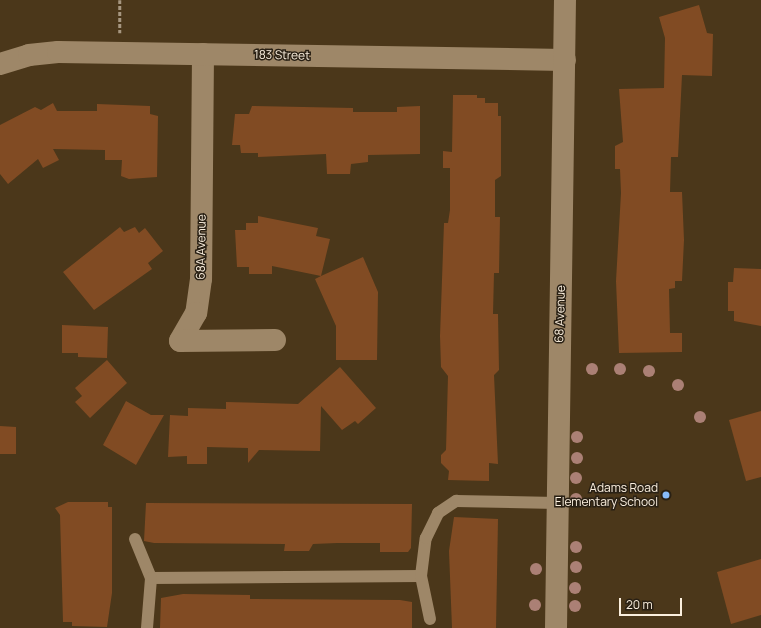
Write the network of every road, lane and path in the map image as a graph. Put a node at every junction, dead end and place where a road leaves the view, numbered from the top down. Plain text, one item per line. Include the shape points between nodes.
1 (120, 0) edge
2 (565, 0) edge
3 (120, 38) dead end
4 (203, 54) junction
5 (565, 60) junction
6 (0, 64) edge
7 (275, 340) dead end
8 (557, 503) junction
9 (135, 539) dead end
10 (420, 576) junction
11 (151, 578) junction
12 (430, 619) dead end
13 (147, 628) edge
14 (556, 628) edge

1 - 3 path
2 - 5 street, 68 Avenue
4 - 5 street, 183 Street
4 - 6 street, 183 Street via 58,52 29,55
4 - 7 street, 68A Avenue via 201,279 196,313 180,341
5 - 8 street, 68 Avenue
8 - 10 lane via 456,501 438,513 426,538
8 - 14 street, 68 Avenue
9 - 11 lane
10 - 11 lane
10 - 12 lane
11 - 13 lane

